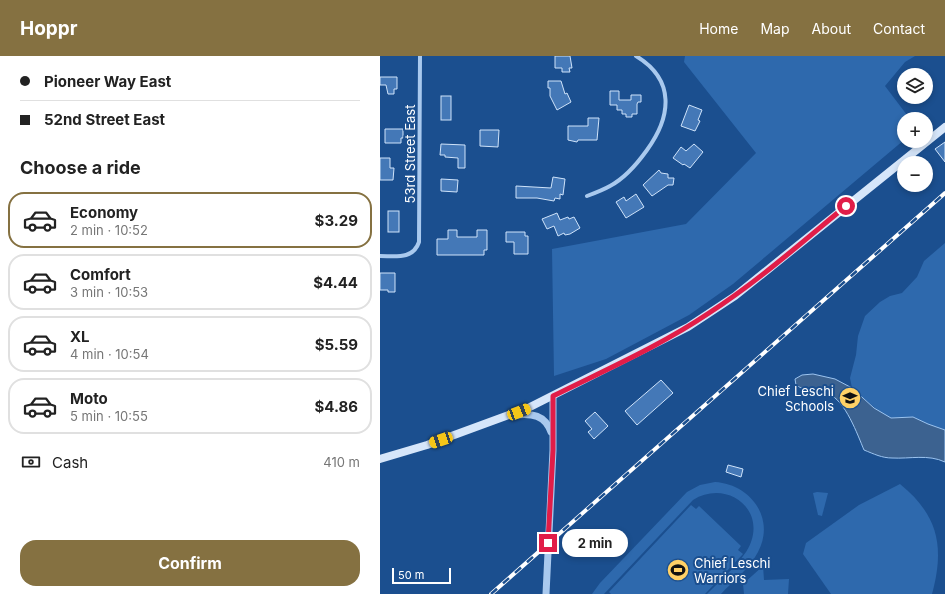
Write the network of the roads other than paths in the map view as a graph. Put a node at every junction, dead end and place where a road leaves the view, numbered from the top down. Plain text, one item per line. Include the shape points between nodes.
1 (420, 56) edge
2 (636, 56) edge
3 (945, 127) edge
4 (587, 196) dead end
5 (380, 256) edge
6 (553, 396) junction
7 (510, 415) junction
8 (552, 435) junction
9 (380, 459) edge
10 (546, 594) edge

1 - 5 street, 53rd Street East via 419,242 414,251 404,256
2 - 4 street via 654,70 661,80 666,108 660,130 632,168 610,186
3 - 6 main road via 710,313 659,343
6 - 7 main road
6 - 8 street
7 - 8 street via 539,416 546,422
7 - 9 main road
8 - 10 street

